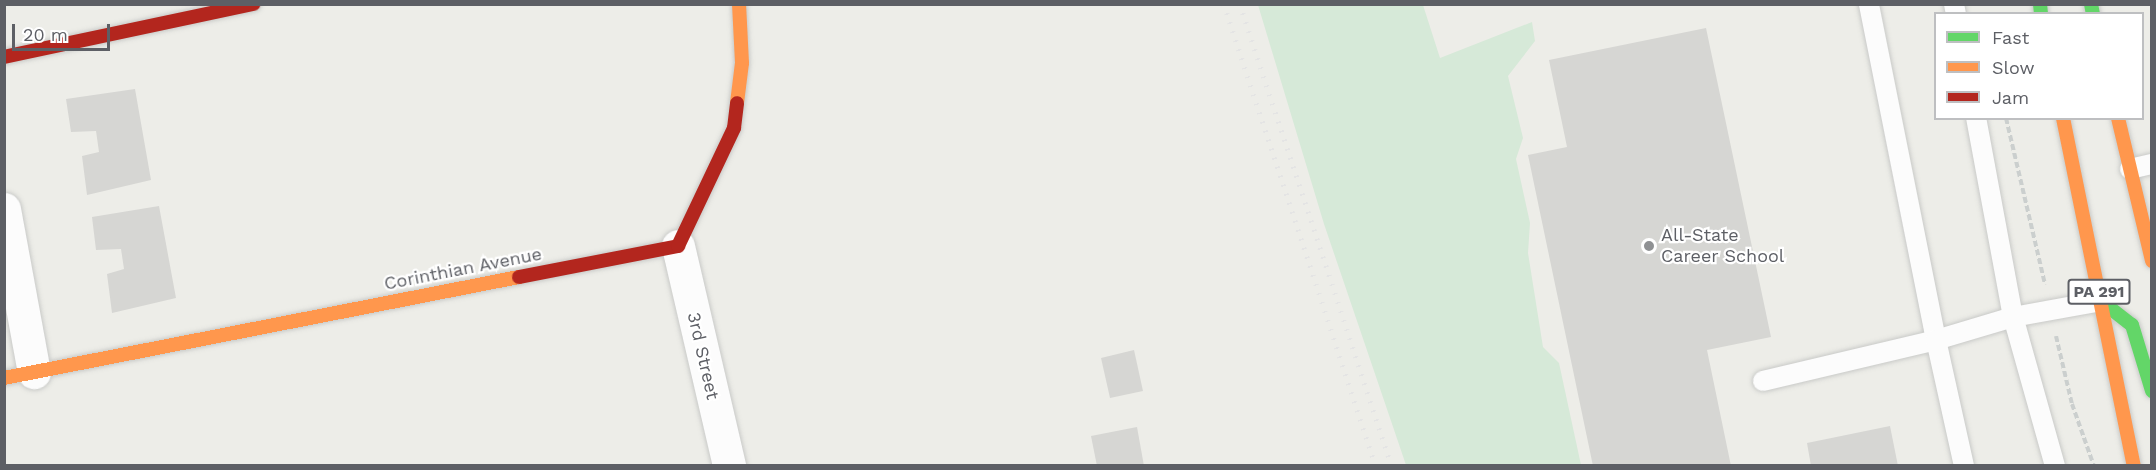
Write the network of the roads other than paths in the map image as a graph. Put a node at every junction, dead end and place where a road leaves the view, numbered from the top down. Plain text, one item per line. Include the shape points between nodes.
1 (253, 4) edge
2 (739, 4) edge
3 (1869, 4) edge
4 (4, 57) edge
5 (1976, 120) edge
6 (2063, 120) edge
7 (2118, 120) edge
8 (2151, 164) edge
9 (2130, 169) junction
10 (4, 209) edge
11 (678, 246) junction
12 (2151, 261) edge
13 (2101, 301) junction
14 (2013, 317) junction
15 (1936, 340) junction
16 (19, 375) edge
17 (1763, 381) dead end
18 (2151, 391) edge
19 (729, 465) edge
20 (1964, 465) edge
21 (2055, 465) edge
22 (2134, 465) edge

1 - 4 street
2 - 11 street via 742,63 734,128
3 - 15 lane
5 - 14 lane
6 - 13 street, PA 291
7 - 9 street, PA 291
8 - 9 lane
9 - 12 street, PA 291
10 - 16 street
11 - 16 street, Corinthian Avenue
11 - 19 street, 3rd Street
13 - 14 lane
13 - 18 street via 2132,325
13 - 22 street, PA 291
14 - 15 lane
14 - 21 lane
15 - 17 lane
15 - 20 lane

